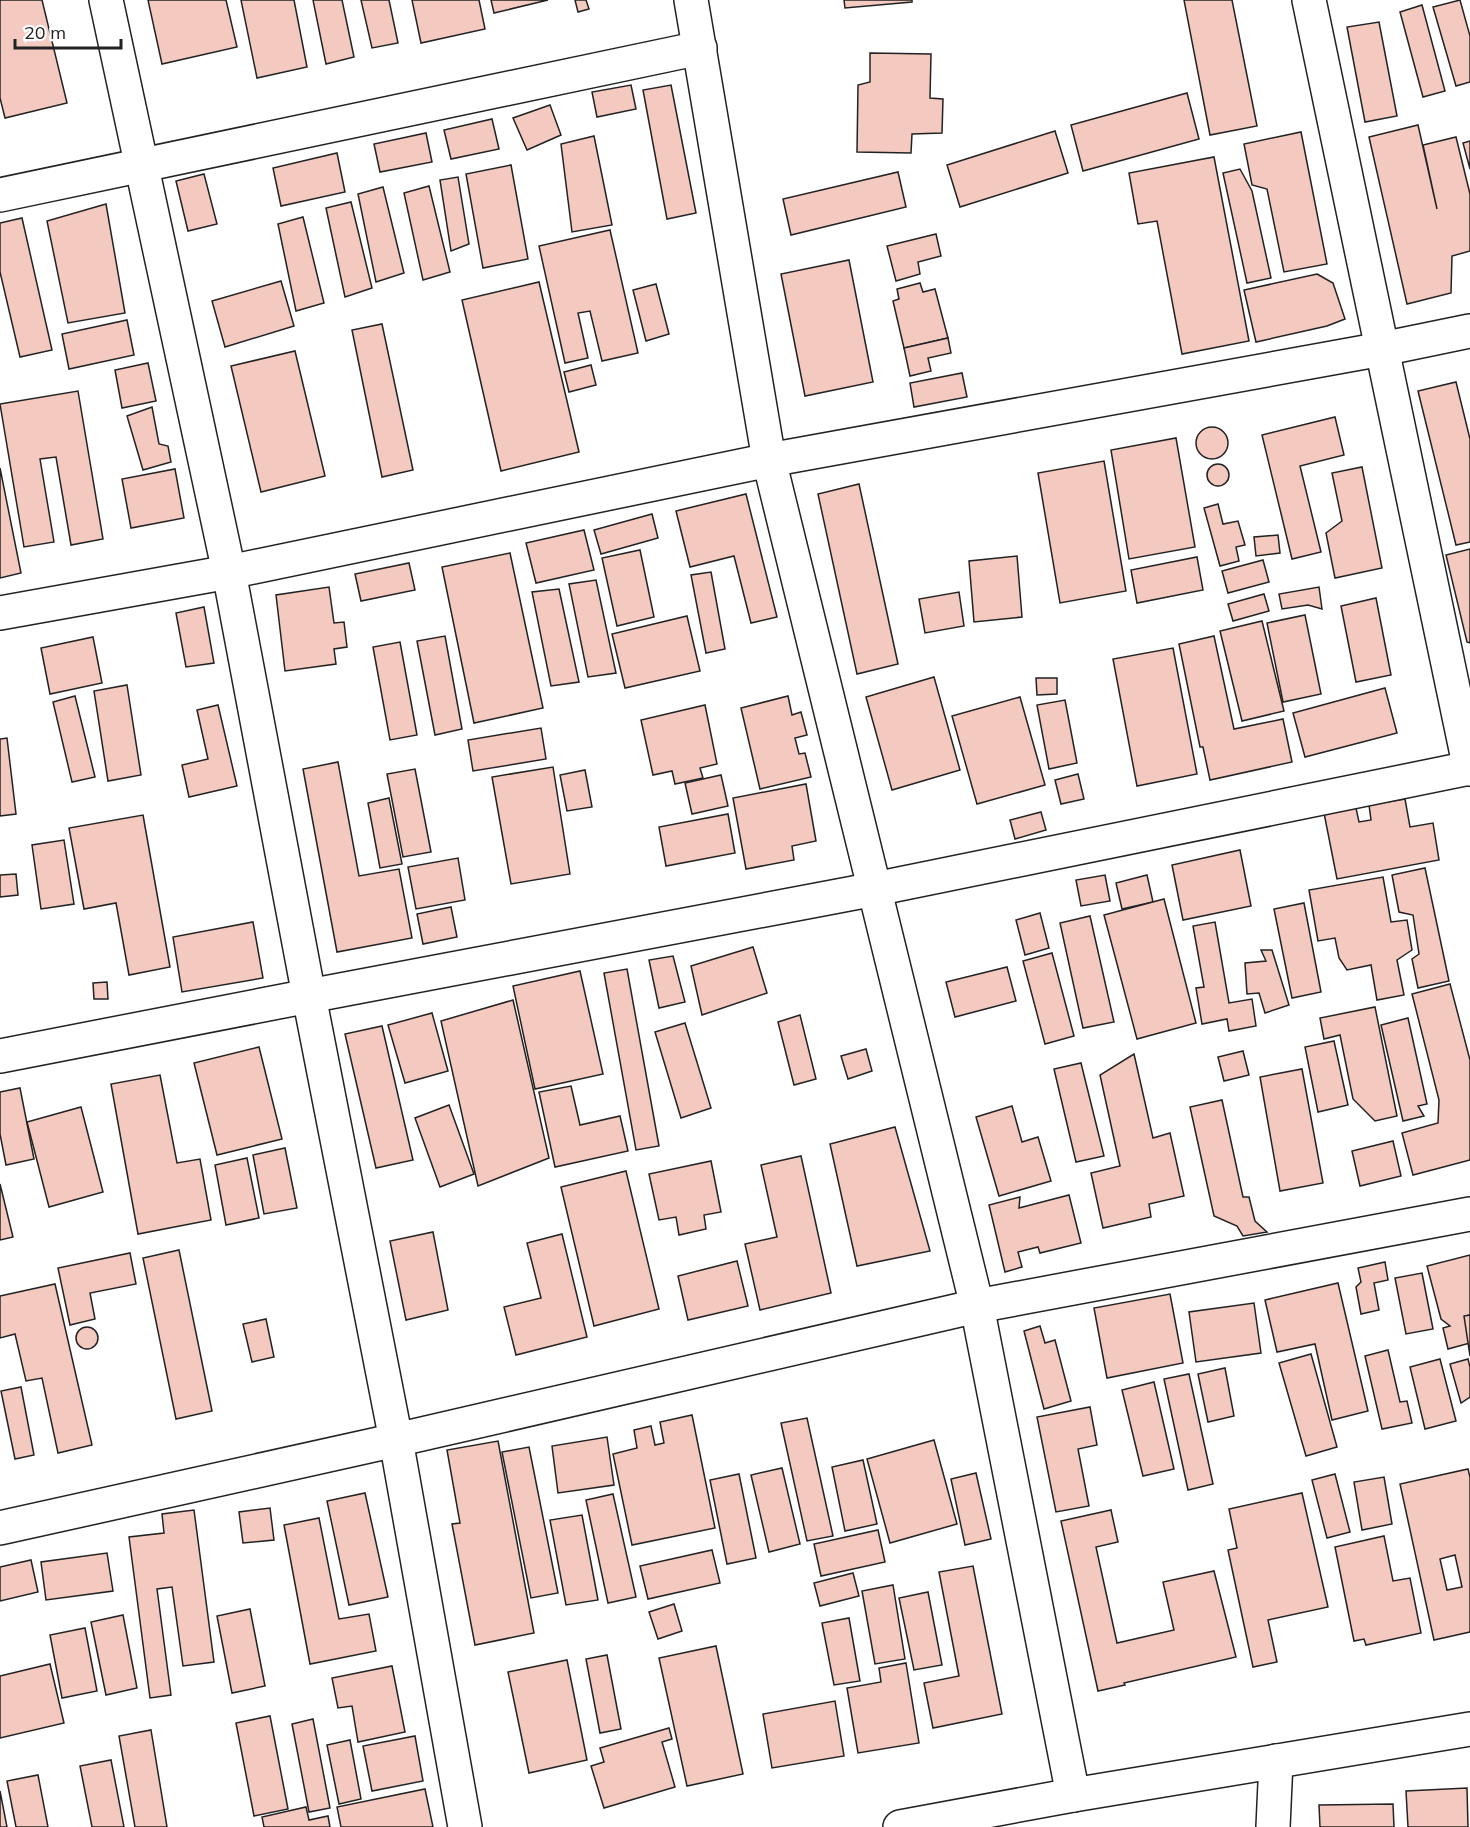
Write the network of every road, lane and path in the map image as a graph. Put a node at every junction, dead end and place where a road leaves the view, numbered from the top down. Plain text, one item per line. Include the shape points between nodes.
1 (106, 0) edge
2 (691, 0) edge
3 (1309, 0) edge
4 (700, 48) junction
5 (142, 165) junction
6 (0, 195) edge
7 (1470, 331) edge
8 (1382, 349) junction
9 (769, 460) junction
10 (229, 572) junction
11 (0, 613) edge
12 (1470, 768) edge
13 (875, 890) junction
14 (309, 996) junction
15 (0, 1056) edge
16 (1470, 1214) edge
17 (977, 1306) junction
18 (396, 1440) junction
19 (0, 1528) edge
20 (1470, 1729) edge
21 (1276, 1761) junction
22 (1073, 1795) junction
23 (465, 1827) edge
24 (900, 1827) edge
25 (1274, 1827) edge

1 - 5 street
2 - 4 street
3 - 8 street
4 - 5 street
4 - 9 street
5 - 6 street
5 - 10 street
7 - 8 street
8 - 9 street
8 - 12 street
9 - 10 street
9 - 13 street
10 - 11 street
10 - 14 street
12 - 13 street
13 - 14 street
13 - 17 street
14 - 15 street
14 - 18 street
16 - 17 street
17 - 18 street
17 - 22 street
18 - 19 street
18 - 23 street
20 - 21 street
21 - 22 street
21 - 25 street
22 - 24 street

